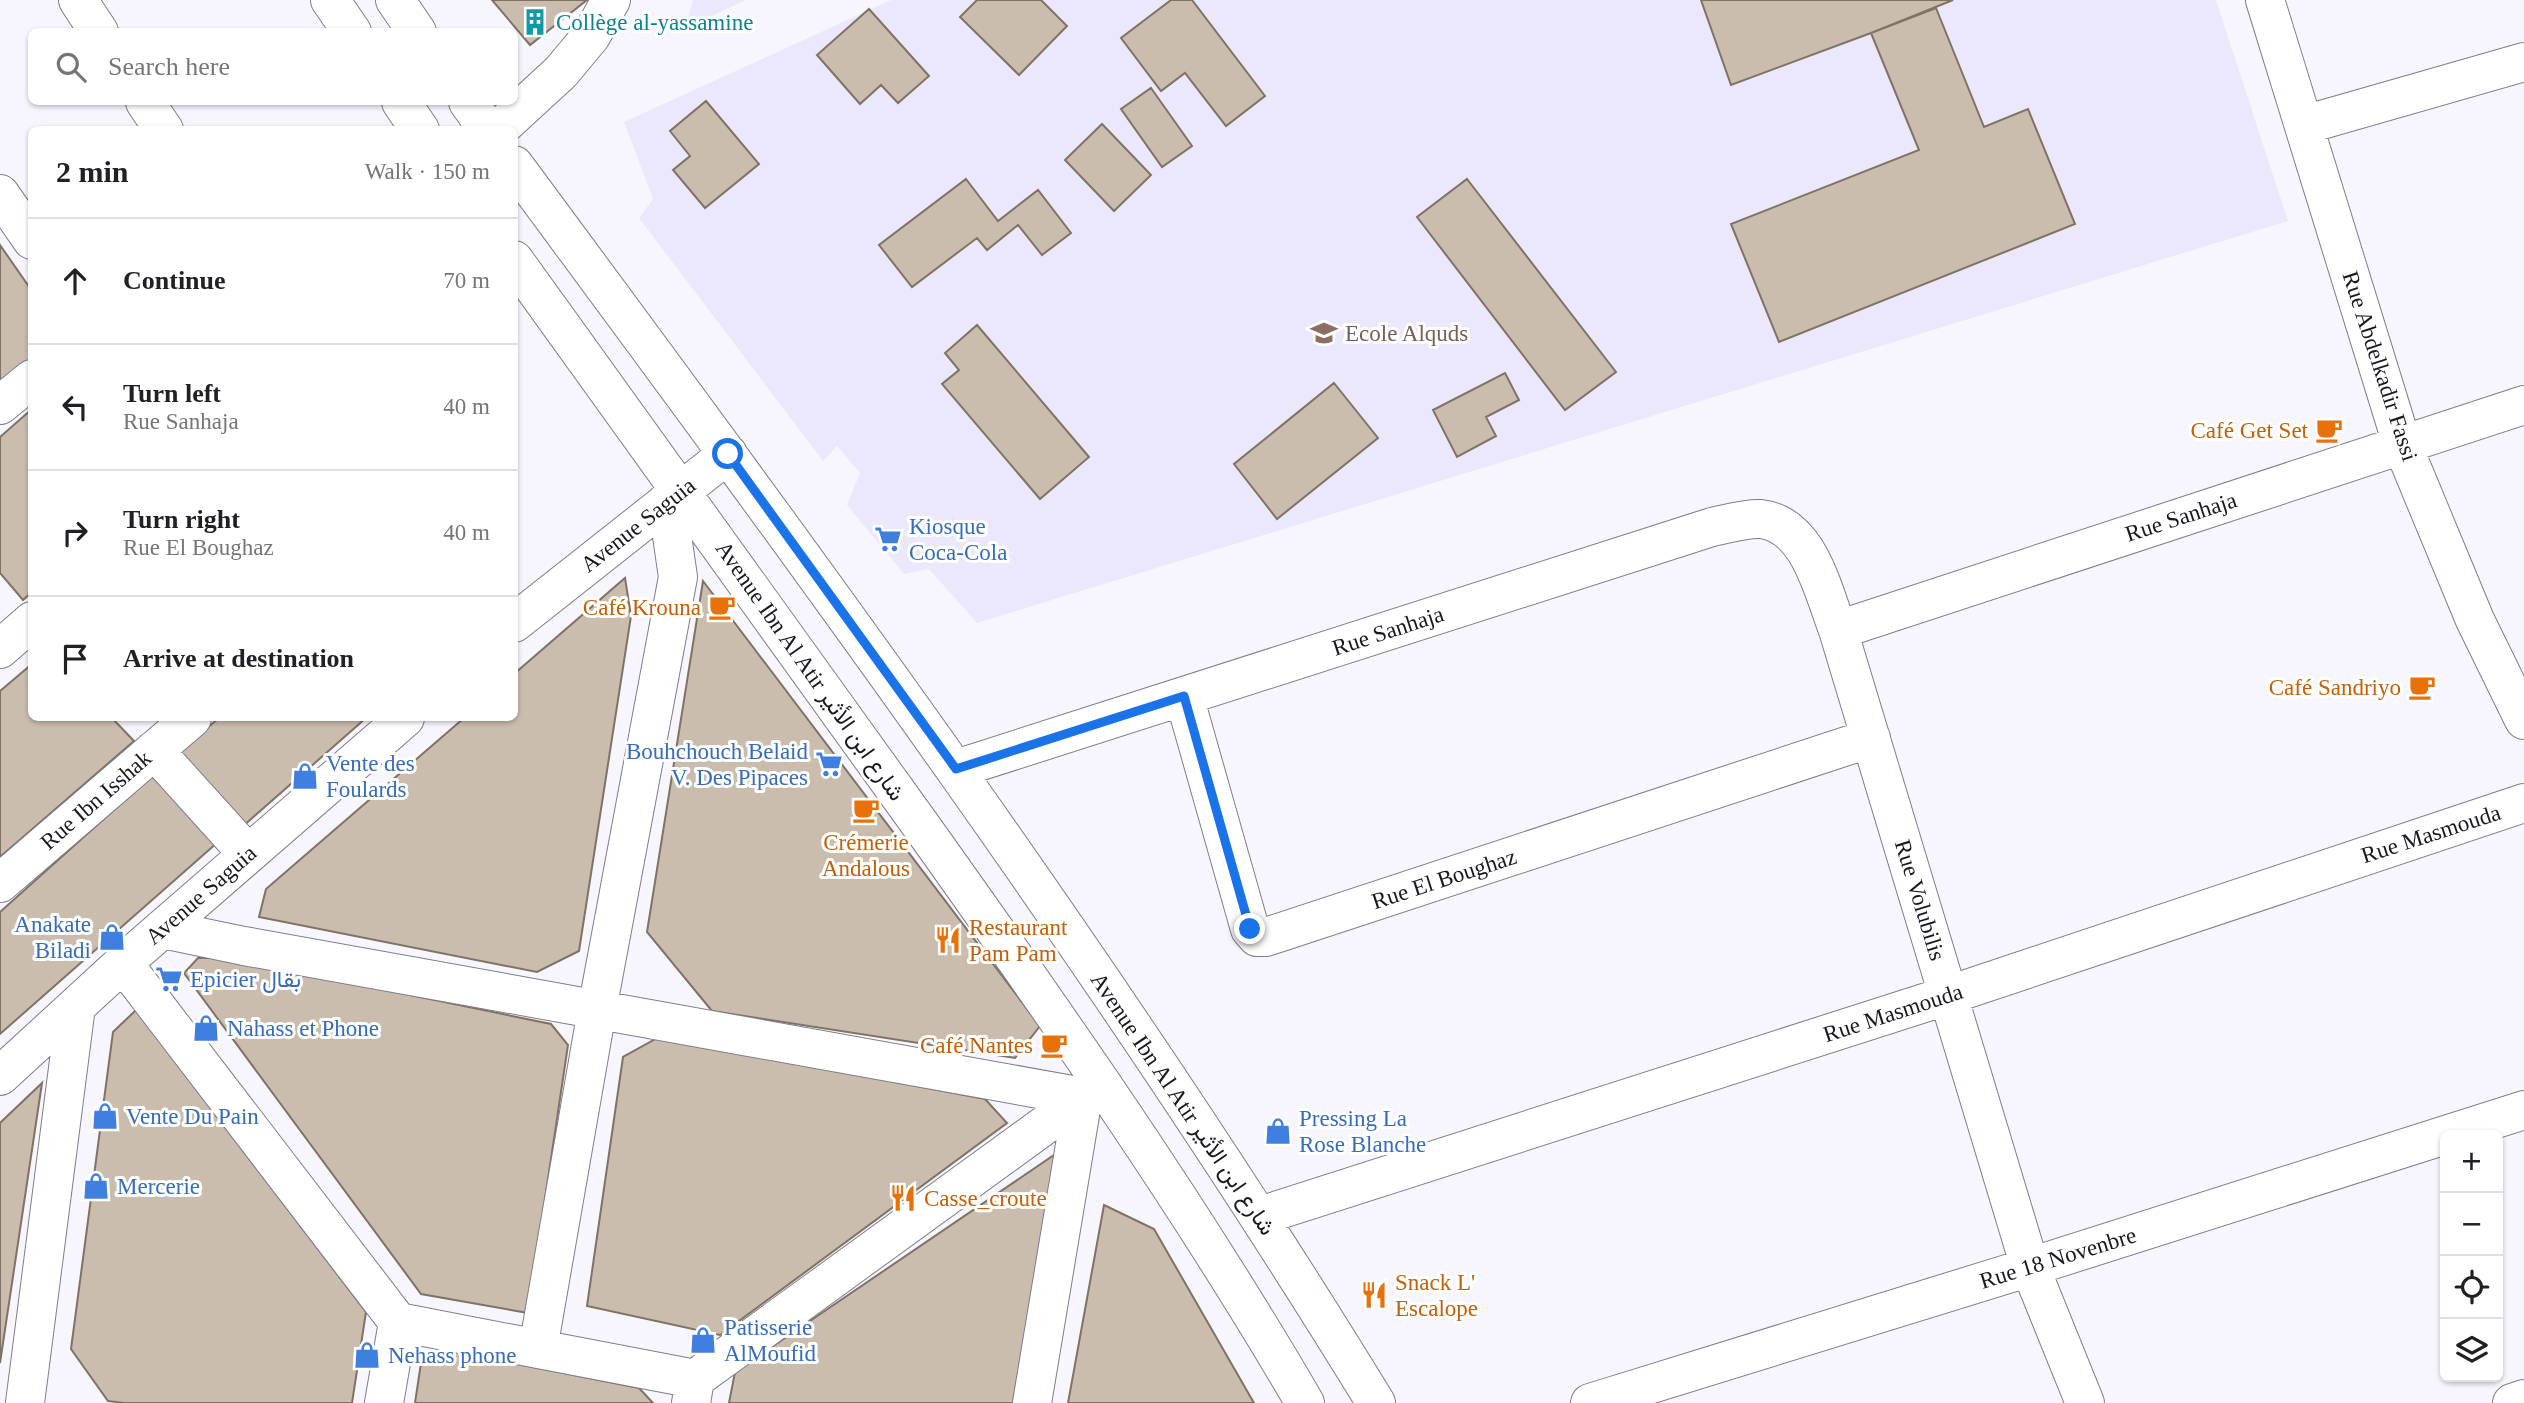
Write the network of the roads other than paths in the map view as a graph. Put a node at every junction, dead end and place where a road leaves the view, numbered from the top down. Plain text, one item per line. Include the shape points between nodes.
1 (78, 0) edge
2 (330, 0) edge
3 (395, 0) edge
4 (611, 0) edge
5 (2265, 0) edge
6 (96, 28) edge
7 (349, 28) edge
8 (414, 28) edge
9 (2524, 62) edge
10 (147, 105) edge
11 (403, 105) edge
12 (470, 105) edge
13 (2304, 125) junction
14 (161, 126) edge
15 (417, 126) edge
16 (485, 126) edge
17 (502, 126) edge
18 (518, 170) edge
19 (0, 194) edge
20 (28, 234) edge
21 (518, 266) edge
22 (28, 382) edge
23 (0, 405) edge
24 (2524, 405) edge
25 (2402, 444) junction
26 (728, 454) junction
27 (674, 496) junction
28 (1810, 556) joint
29 (518, 620) edge
30 (1838, 630) junction
31 (1184, 696) junction
32 (2524, 720) edge
33 (402, 721) edge
34 (165, 731) edge
35 (1871, 738) junction
36 (956, 769) junction
37 (2524, 803) edge
38 (248, 854) junction
39 (0, 883) edge
40 (162, 929) junction
41 (122, 963) junction
42 (1949, 995) junction
43 (76, 1006) junction
44 (597, 1010) junction
45 (2, 1070) edge
46 (1092, 1091) junction
47 (2524, 1110) edge
48 (1260, 1216) junction
49 (2031, 1267) junction
50 (398, 1322) junction
51 (538, 1349) junction
52 (693, 1391) edge
53 (2524, 1399) edge
54 (25, 1403) edge
55 (384, 1403) edge
56 (1031, 1403) edge
57 (1305, 1403) edge
58 (1376, 1403) edge
59 (1590, 1403) edge
60 (2085, 1403) edge
61 (2512, 1403) edge

1 - 6 street
2 - 7 street
3 - 8 street
4 - 17 street via 592,36 561,72
5 - 13 street, Rue Abdelkadir Fassi
9 - 13 street
10 - 14 street
11 - 15 street
12 - 16 street
13 - 25 street, Rue Abdelkadir Fassi
18 - 26 street, Avenue Ibn Al Atir شارع ابن الأثير
19 - 20 street
21 - 27 street, Avenue Ibn Al Atir شارع ابن الأثير
22 - 23 street
24 - 25 street, Rue Sanhaja
25 - 30 street, Rue Sanhaja
25 - 32 street, Rue Abdelkadir Fassi via 2475,620
26 - 27 street, Avenue Saguia
26 - 36 street, Avenue Ibn Al Atir شارع ابن الأثير
27 - 29 street, Avenue Saguia
27 - 44 street via 678,577
27 - 46 street, Avenue Ibn Al Atir شارع ابن الأثير via 981,909
28 - 30 street, Rue Volubilis
28 - 31 street, Rue Sanhaja via 1787,529 1760,519 1712,527
30 - 35 street, Rue Volubilis
31 - 35 street, Rue El Boughaz via 1250,929 1257,937
31 - 36 street, Rue Sanhaja
33 - 38 street, Avenue Saguia
34 - 38 street
34 - 39 street, Rue Ibn Isshak
35 - 42 street, Rue Volubilis
36 - 48 street, Avenue Ibn Al Atir شارع ابن الأثير
37 - 42 street, Rue Masmouda
38 - 40 street, Avenue Saguia
40 - 41 street, Avenue Saguia
40 - 44 street
41 - 43 street, Avenue Saguia
41 - 50 street
42 - 48 street, Rue Masmouda
42 - 49 street, Rue Volubilis
43 - 45 street, Avenue Saguia
43 - 54 street
44 - 46 street
44 - 51 street
46 - 52 street
46 - 56 street
46 - 57 street, Avenue Ibn Al Atir شارع ابن الأثير via 1185,1207
47 - 49 street, Rue 18 Novenbre
48 - 58 street, Avenue Ibn Al Atir شارع ابن الأثير
49 - 59 street, Rue 18 Novenbre
49 - 60 street, Rue Volubilis
50 - 51 street
50 - 55 street
51 - 52 street
53 - 61 street

